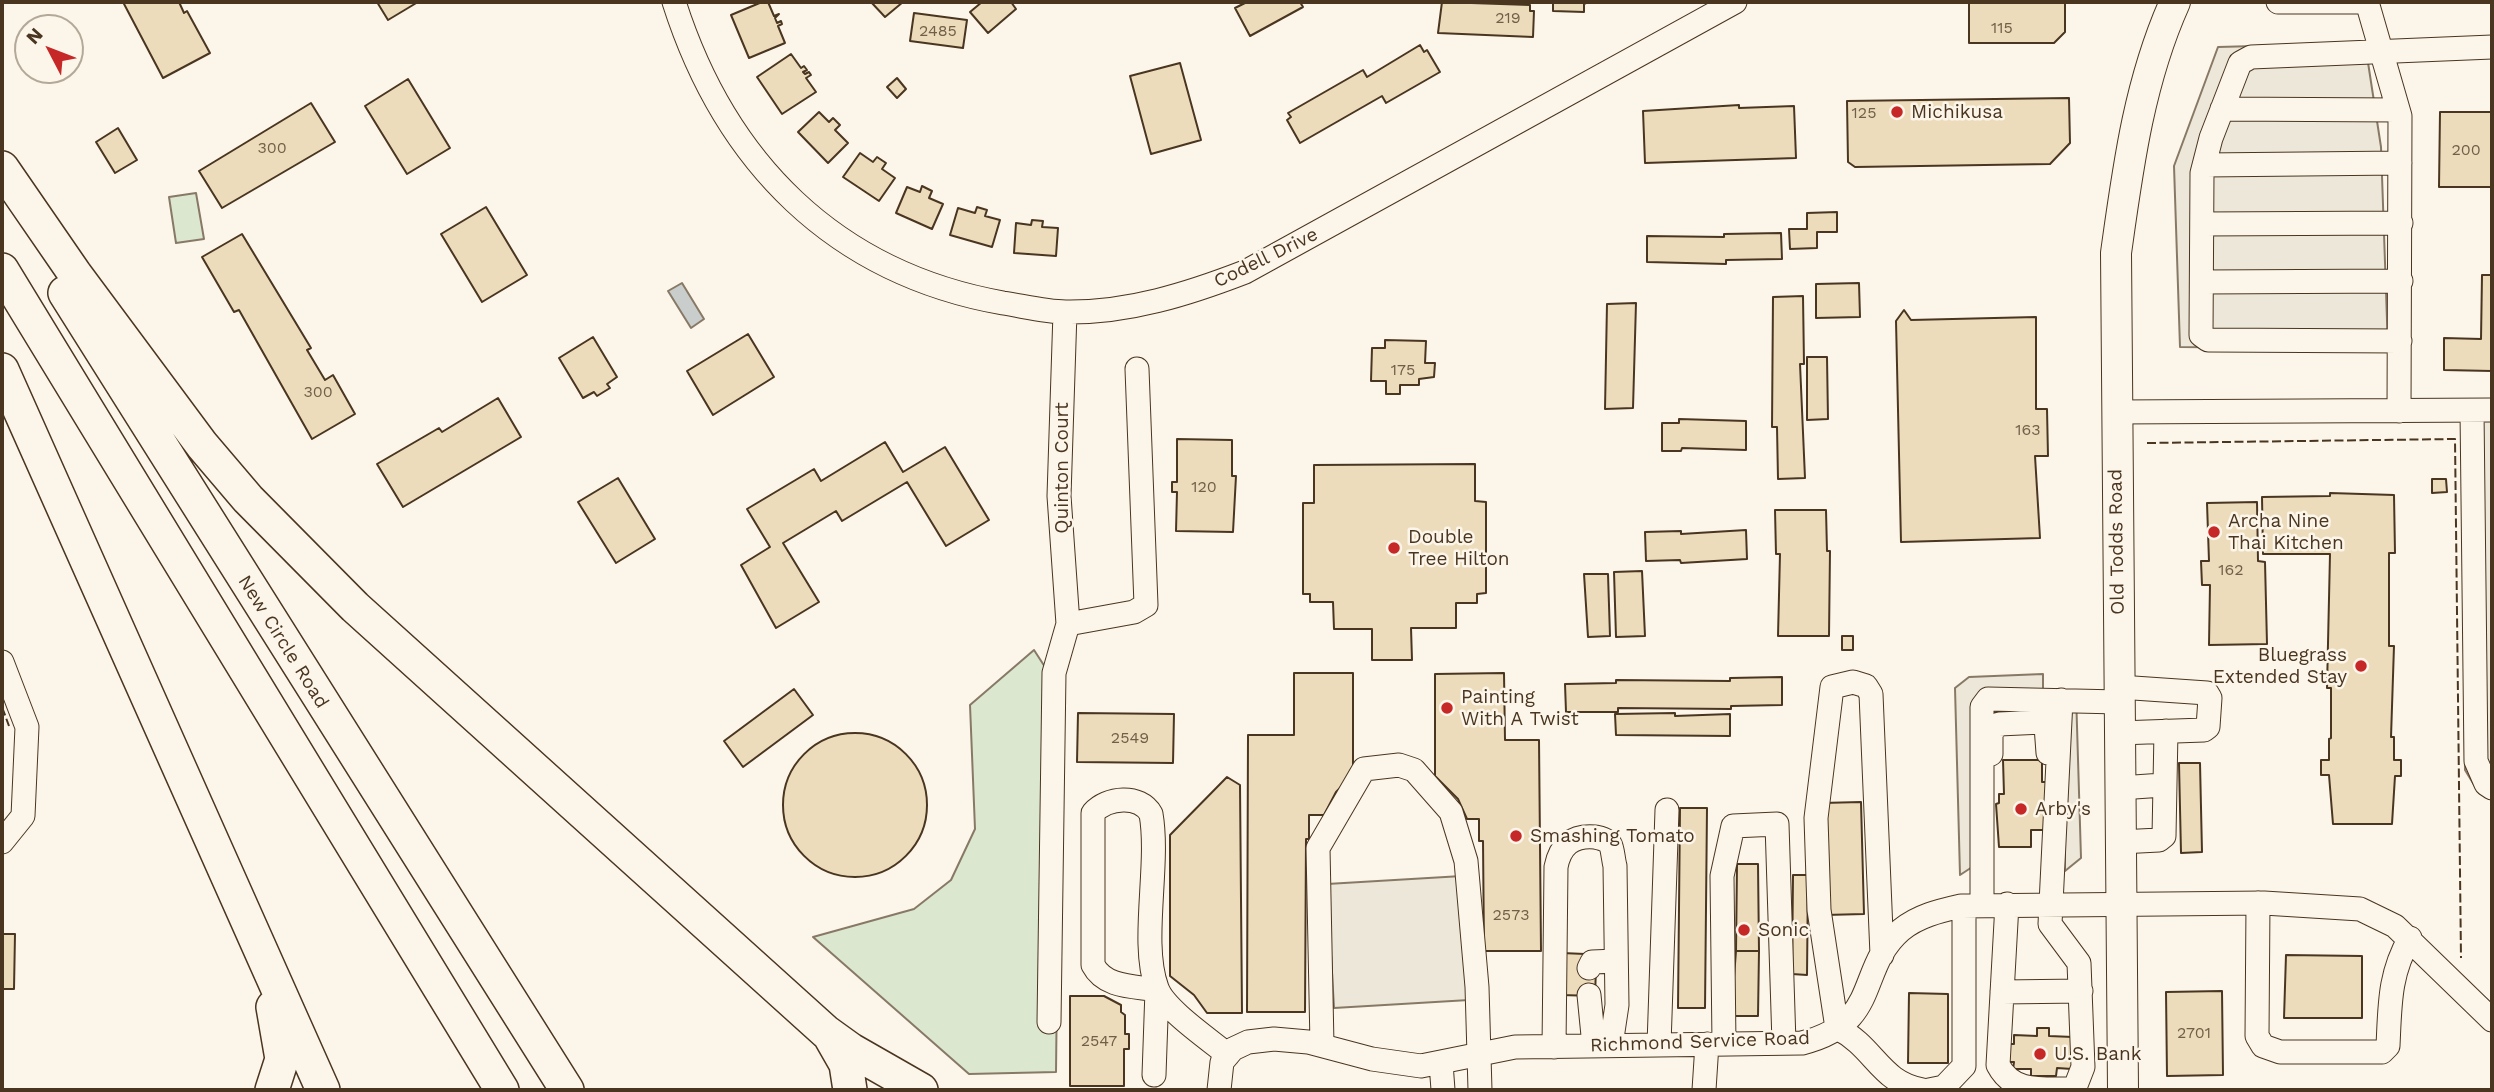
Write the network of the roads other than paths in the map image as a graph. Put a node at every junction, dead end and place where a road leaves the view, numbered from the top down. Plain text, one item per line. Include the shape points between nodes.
1 (674, 2) edge
2 (2175, 2) edge
3 (2278, 2) edge
4 (2367, 2) edge
5 (1725, 4) edge
6 (2492, 47) edge
7 (2384, 54) junction
8 (2222, 109) junction
9 (2398, 110) junction
10 (2400, 163) junction
11 (2204, 164) junction
12 (2, 168) edge
13 (2, 191) edge
14 (2401, 223) junction
15 (2202, 224) junction
16 (2, 270) edge
17 (2400, 281) junction
18 (2202, 282) junction
19 (1065, 312) junction
20 (2400, 341) junction
21 (1137, 369) dead end
22 (2, 370) edge
23 (2399, 411) junction
24 (2482, 411) edge
25 (2116, 412) junction
26 (1068, 624) junction
27 (2, 662) edge
28 (2119, 694) junction
29 (2061, 700) junction
30 (2166, 731) junction
31 (2119, 733) junction
32 (2163, 785) junction
33 (2120, 788) junction
34 (2492, 788) edge
35 (1667, 810) dead end
36 (2056, 832) junction
37 (2, 842) edge
38 (2120, 842) junction
39 (1982, 843) junction
40 (2007, 904) junction
41 (2258, 904) junction
42 (1973, 905) junction
43 (2053, 905) junction
44 (2121, 907) junction
45 (240, 908) junction
46 (2410, 938) junction
47 (1882, 955) junction
48 (1616, 961) junction
49 (1589, 968) dead end
50 (1157, 990) junction
51 (2002, 992) junction
52 (2081, 992) junction
53 (1589, 995) dead end
54 (2492, 1020) edge
55 (1049, 1022) dead end
56 (1837, 1028) junction
57 (826, 1032) junction
58 (1784, 1043) junction
59 (1716, 1044) junction
60 (1321, 1045) junction
61 (1659, 1045) junction
62 (1602, 1046) junction
63 (1554, 1047) junction
64 (1480, 1053) junction
65 (1228, 1055) junction
66 (1441, 1063) junction
67 (1154, 1075) dead end
68 (272, 1090) edge
69 (323, 1090) edge
70 (502, 1090) edge
71 (567, 1090) edge
72 (850, 1090) edge
73 (921, 1090) edge
74 (1219, 1090) edge
75 (1443, 1090) edge
76 (1480, 1090) edge
77 (1704, 1090) edge
78 (1923, 1090) edge
79 (1929, 1090) edge
80 (2123, 1090) edge

1 - 19 street, Codell Drive via 689,49 723,116 777,185 829,230 925,284 965,296
2 - 25 main road, Old Todds Road via 2152,63 2130,151 2116,253
3 - 4 street
4 - 7 street
5 - 19 street, Codell Drive via 1245,272 1162,300
6 - 7 street
7 - 8 street via 2251,57 2240,63
7 - 9 street
8 - 9 street
8 - 11 street
9 - 10 street
10 - 11 street
10 - 14 street
11 - 15 street
12 - 57 highway via 202,446 248,499 355,607
13 - 71 highway, New Circle Road
14 - 15 street
14 - 17 street
15 - 18 street
16 - 70 highway
17 - 18 street
17 - 20 street
18 - 20 street via 2201,335 2208,340
19 - 26 street, Quinton Court via 1059,496
20 - 23 street
21 - 26 street via 1146,605 1134,612
22 - 45 highway
23 - 24 street
23 - 25 street
24 - 34 street via 2476,761
25 - 28 main road, Old Todds Road
26 - 55 street, Quinton Court via 1054,673
27 - 37 street via 27,727 23,816
28 - 29 street
28 - 30 street via 2207,693 2208,727
28 - 31 main road, Old Todds Road
29 - 36 street
29 - 39 street via 1988,699 1982,707
30 - 31 street
30 - 32 street
31 - 33 main road, Old Todds Road
32 - 33 street
32 - 38 street via 2164,836
33 - 38 main road, Old Todds Road
35 - 61 street
36 - 39 street via 2046,726 2043,722 1999,724 1991,732 1992,825
36 - 43 street
38 - 44 main road, Old Todds Road
39 - 42 street
40 - 42 street, Richmond Service Road
40 - 43 street, Richmond Service Road
40 - 51 street
41 - 44 street, Richmond Service Road
41 - 46 street, Richmond Service Road via 2360,909
41 - 46 street via 2257,1036 2263,1046 2280,1052 2382,1052 2388,1046 2396,961
42 - 47 street, Richmond Service Road via 1914,921
42 - 79 street via 1964,1066 1944,1087
43 - 44 street, Richmond Service Road
43 - 52 street via 2050,925 2079,963
44 - 80 main road, Old Todds Road
45 - 68 highway via 277,1020 282,1059
45 - 69 highway
46 - 54 street, Richmond Service Road
47 - 56 street, Richmond Service Road via 1861,1005
47 - 56 street via 1871,694 1866,686 1853,682 1832,687 1816,818 1819,910
48 - 49 street via 1592,962
48 - 62 street via 1617,1004
48 - 63 street via 1615,866 1610,844 1602,838 1575,837 1564,847 1556,867
50 - 50 street via 1151,957 1151,814 1137,801 1109,801 1093,813 1093,965 1098,975 1111,983
50 - 65 street
50 - 67 street
51 - 52 street
51 - 52 street via 1998,1065 2005,1082 2017,1089 2070,1089 2076,1085 2083,1067
53 - 62 street
56 - 58 street, Richmond Service Road via 1819,1038
56 - 78 street via 1854,1036 1902,1087
57 - 72 highway via 840,1051
57 - 73 highway
58 - 59 street, Richmond Service Road
58 - 59 street via 1777,824 1733,825 1722,876
59 - 61 street, Richmond Service Road
59 - 77 street
60 - 64 street via 1318,848 1364,769 1399,765 1414,770 1451,812 1466,861
60 - 65 street, Richmond Service Road via 1274,1039 1248,1042
60 - 66 street, Richmond Service Road via 1405,1065
61 - 62 street, Richmond Service Road
62 - 63 street, Richmond Service Road
63 - 64 street, Richmond Service Road
64 - 66 street, Richmond Service Road
64 - 76 street
65 - 74 street via 1219,1072
66 - 75 street

